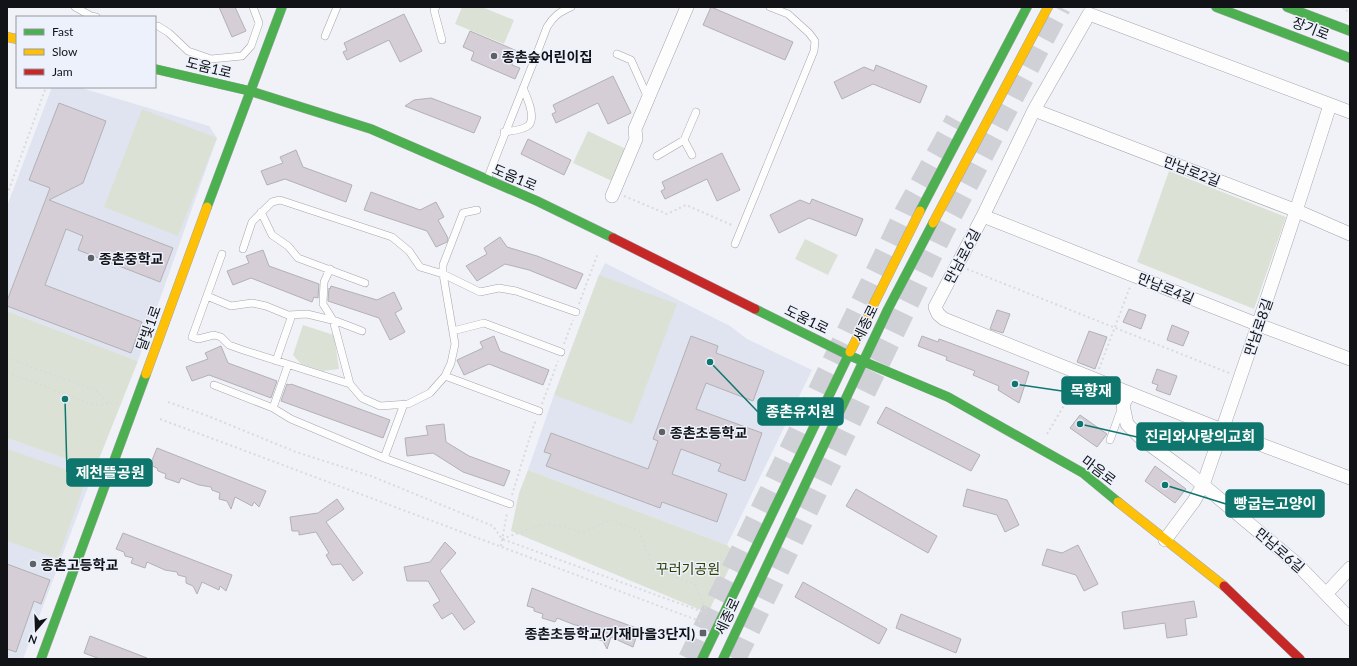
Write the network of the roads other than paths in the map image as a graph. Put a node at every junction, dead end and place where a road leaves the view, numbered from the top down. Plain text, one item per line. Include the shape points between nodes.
1 (75, 7) edge
2 (253, 7) edge
3 (282, 7) edge
4 (337, 7) edge
5 (436, 7) edge
6 (570, 7) edge
7 (687, 7) edge
8 (770, 7) edge
9 (1027, 7) edge
10 (1216, 7) edge
11 (1287, 7) edge
12 (1048, 8) edge
13 (91, 16) edge
14 (156, 26) edge
15 (1350, 31) edge
16 (325, 36) dead end
17 (442, 40) dead end
18 (617, 54) dead end
19 (1350, 58) edge
20 (156, 69) edge
21 (523, 88) junction
22 (250, 92) junction
23 (648, 98) junction
24 (1330, 104) junction
25 (1034, 110) junction
26 (696, 112) dead end
27 (1350, 112) edge
28 (504, 132) junction
29 (684, 140) junction
30 (692, 155) dead end
31 (657, 156) dead end
32 (486, 180) junction
33 (613, 194) road end
34 (477, 210) dead end
35 (1297, 211) junction
36 (261, 212) junction
37 (983, 216) junction
38 (1350, 234) edge
39 (735, 244) dead end
40 (243, 249) dead end
41 (222, 254) dead end
42 (330, 270) junction
43 (443, 274) junction
44 (365, 283) dead end
45 (207, 296) junction
46 (576, 312) road end
47 (292, 315) junction
48 (333, 320) junction
49 (1259, 325) junction
50 (362, 330) dead end
51 (453, 331) junction
52 (561, 352) road end
53 (848, 355) junction
54 (1350, 359) edge
55 (276, 361) junction
56 (862, 361) junction
57 (288, 365) junction
58 (445, 376) junction
59 (350, 384) junction
60 (214, 385) dead end
61 (1129, 393) junction
62 (404, 404) junction
63 (1123, 405) junction
64 (273, 408) junction
65 (539, 411) road end
66 (1222, 430) junction
67 (1110, 440) dead end
68 (384, 458) junction
69 (1350, 478) edge
70 (1203, 485) junction
71 (510, 504) road end
72 (1165, 540) junction
73 (1350, 568) edge
74 (1326, 594) junction
75 (1350, 618) edge
76 (41, 659) edge
77 (702, 659) edge
78 (723, 659) edge
79 (1300, 659) edge

1 - 13 lane
2 - 14 lane via 259,23 251,46 242,56 211,59 188,51 169,33
3 - 22 street, 달빛1로
4 - 16 lane
5 - 17 lane via 434,10
6 - 21 lane via 560,11 550,23
7 - 23 street
8 - 39 lane via 788,14 809,33 815,41 814,51
9 - 53 street, 세종로
10 - 19 street, 장기로
11 - 15 street, 장기로
12 - 56 street, 세종로
18 - 23 lane via 631,60
20 - 22 street, 도움1로
21 - 28 lane
21 - 28 lane via 531,107 529,125
22 - 32 street, 도움1로 via 371,129
22 - 76 street, 달빛1로
23 - 33 street via 635,129 636,139
24 - 25 street, 만남로6길 via 1089,14
24 - 27 street
24 - 35 street, 만남로8길
25 - 35 street, 만남로2길
25 - 37 street, 만남로6길
26 - 29 lane
28 - 32 lane
29 - 30 lane
29 - 31 lane
32 - 53 street, 도움1로 via 544,205
34 - 43 lane via 463,213 443,265
35 - 38 street, 만남로2길
35 - 49 street, 만남로8길
36 - 40 lane via 252,222
36 - 42 lane via 272,234 288,246 298,258
36 - 43 lane via 272,202 280,200 392,237 409,250 420,267
37 - 49 street, 만남로4길
37 - 61 street, 만남로6길 via 935,307 938,314 944,319
41 - 45 lane
42 - 44 lane
42 - 48 lane via 324,282 323,304
43 - 46 lane via 480,292 499,288 516,291
43 - 51 lane
45 - 47 lane via 230,306 266,306
45 - 55 lane via 192,337 221,337 228,345
47 - 48 lane via 307,314
47 - 55 lane
48 - 50 lane
48 - 59 lane
49 - 54 street, 만남로4길
49 - 66 street, 만남로8길
51 - 52 lane via 484,323
51 - 58 lane via 455,344
53 - 56 street, 마음로
53 - 77 street, 세종로
55 - 57 lane
56 - 72 street, 마음로 via 948,397 1083,473
56 - 78 street, 세종로
57 - 59 lane
57 - 64 lane
58 - 62 lane via 430,393
58 - 65 lane
59 - 62 lane via 362,398 380,406
60 - 64 lane
61 - 63 street
61 - 66 street, 만남로6길
62 - 68 lane
63 - 67 lane
63 - 70 street, 만남로6길 via 1127,424 1142,439
64 - 68 lane via 290,419
66 - 69 street, 만남로6길
66 - 70 street, 만남로8길
68 - 71 lane
70 - 72 street, 만남로8길
70 - 74 street, 만남로6길 via 1295,562
72 - 79 street, 마음로 via 1221,583
73 - 74 street
74 - 75 street, 만남로6길

